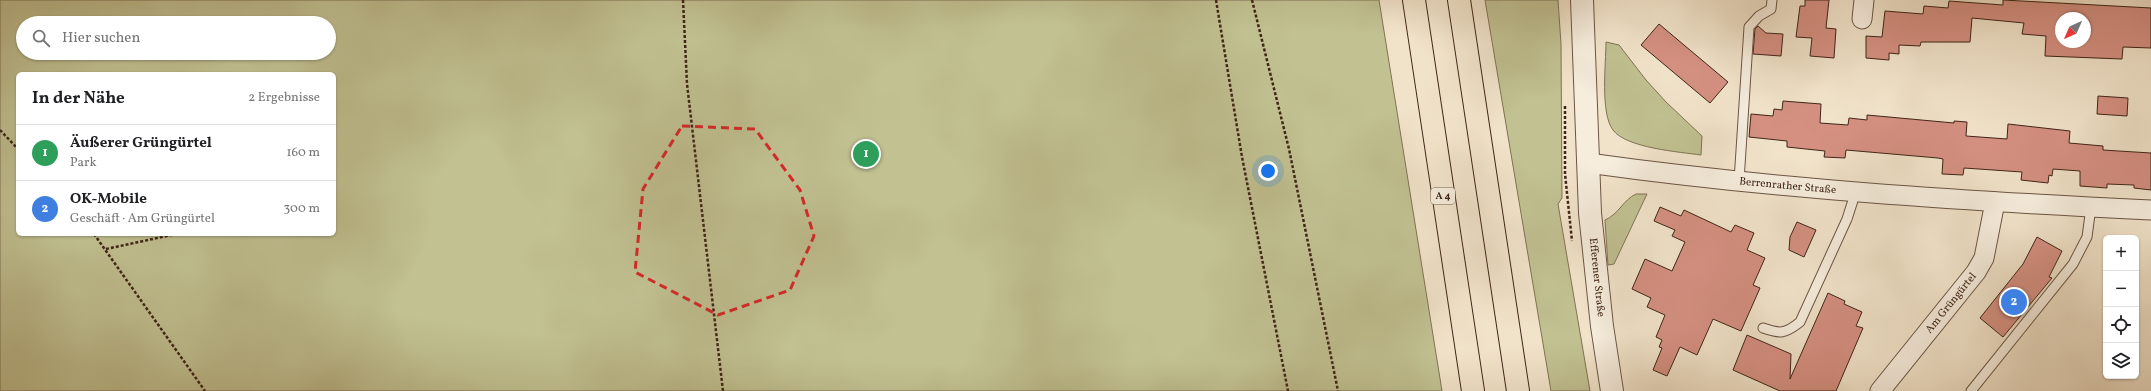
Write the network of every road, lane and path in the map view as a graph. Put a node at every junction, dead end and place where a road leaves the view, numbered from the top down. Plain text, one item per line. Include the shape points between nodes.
1 (683, 0) edge
2 (1216, 0) edge
3 (1252, 0) edge
4 (1414, 0) edge
5 (1459, 0) edge
6 (1582, 0) edge
7 (1772, 0) edge
8 (1864, 0) edge
9 (1862, 19) dead end
10 (0, 130) edge
11 (16, 147) edge
12 (1588, 163) junction
13 (1739, 181) junction
14 (1856, 191) junction
15 (1995, 202) junction
16 (2091, 207) junction
17 (2151, 210) edge
18 (96, 236) edge
19 (167, 236) edge
20 (106, 249) junction
21 (1763, 328) dead end
22 (205, 391) edge
23 (722, 391) edge
24 (1288, 391) edge
25 (1338, 391) edge
26 (1473, 391) edge
27 (1518, 391) edge
28 (1612, 391) edge
29 (1880, 391) edge
30 (1971, 391) edge

1 - 23 path via 687,84
2 - 24 path via 1242,157
3 - 25 path via 1290,156
4 - 26 highway, A 4
5 - 27 highway
6 - 12 street
7 - 13 lane via 1772,9 1759,16 1749,27
8 - 9 street
10 - 11 path
12 - 13 street, Berrenrather Straße via 1676,176
12 - 28 street, Efferener Straße via 1590,213
13 - 14 street, Berrenrather Straße
14 - 15 street, Berrenrather Straße
14 - 21 lane via 1847,219 1800,322 1790,330 1778,333
15 - 16 street, Berrenrather Straße
15 - 29 street, Am Grüngürtel via 1984,258 1976,272
16 - 17 street, Berrenrather Straße
16 - 30 lane via 2086,237 2073,264
18 - 20 path
19 - 20 path
20 - 22 path

